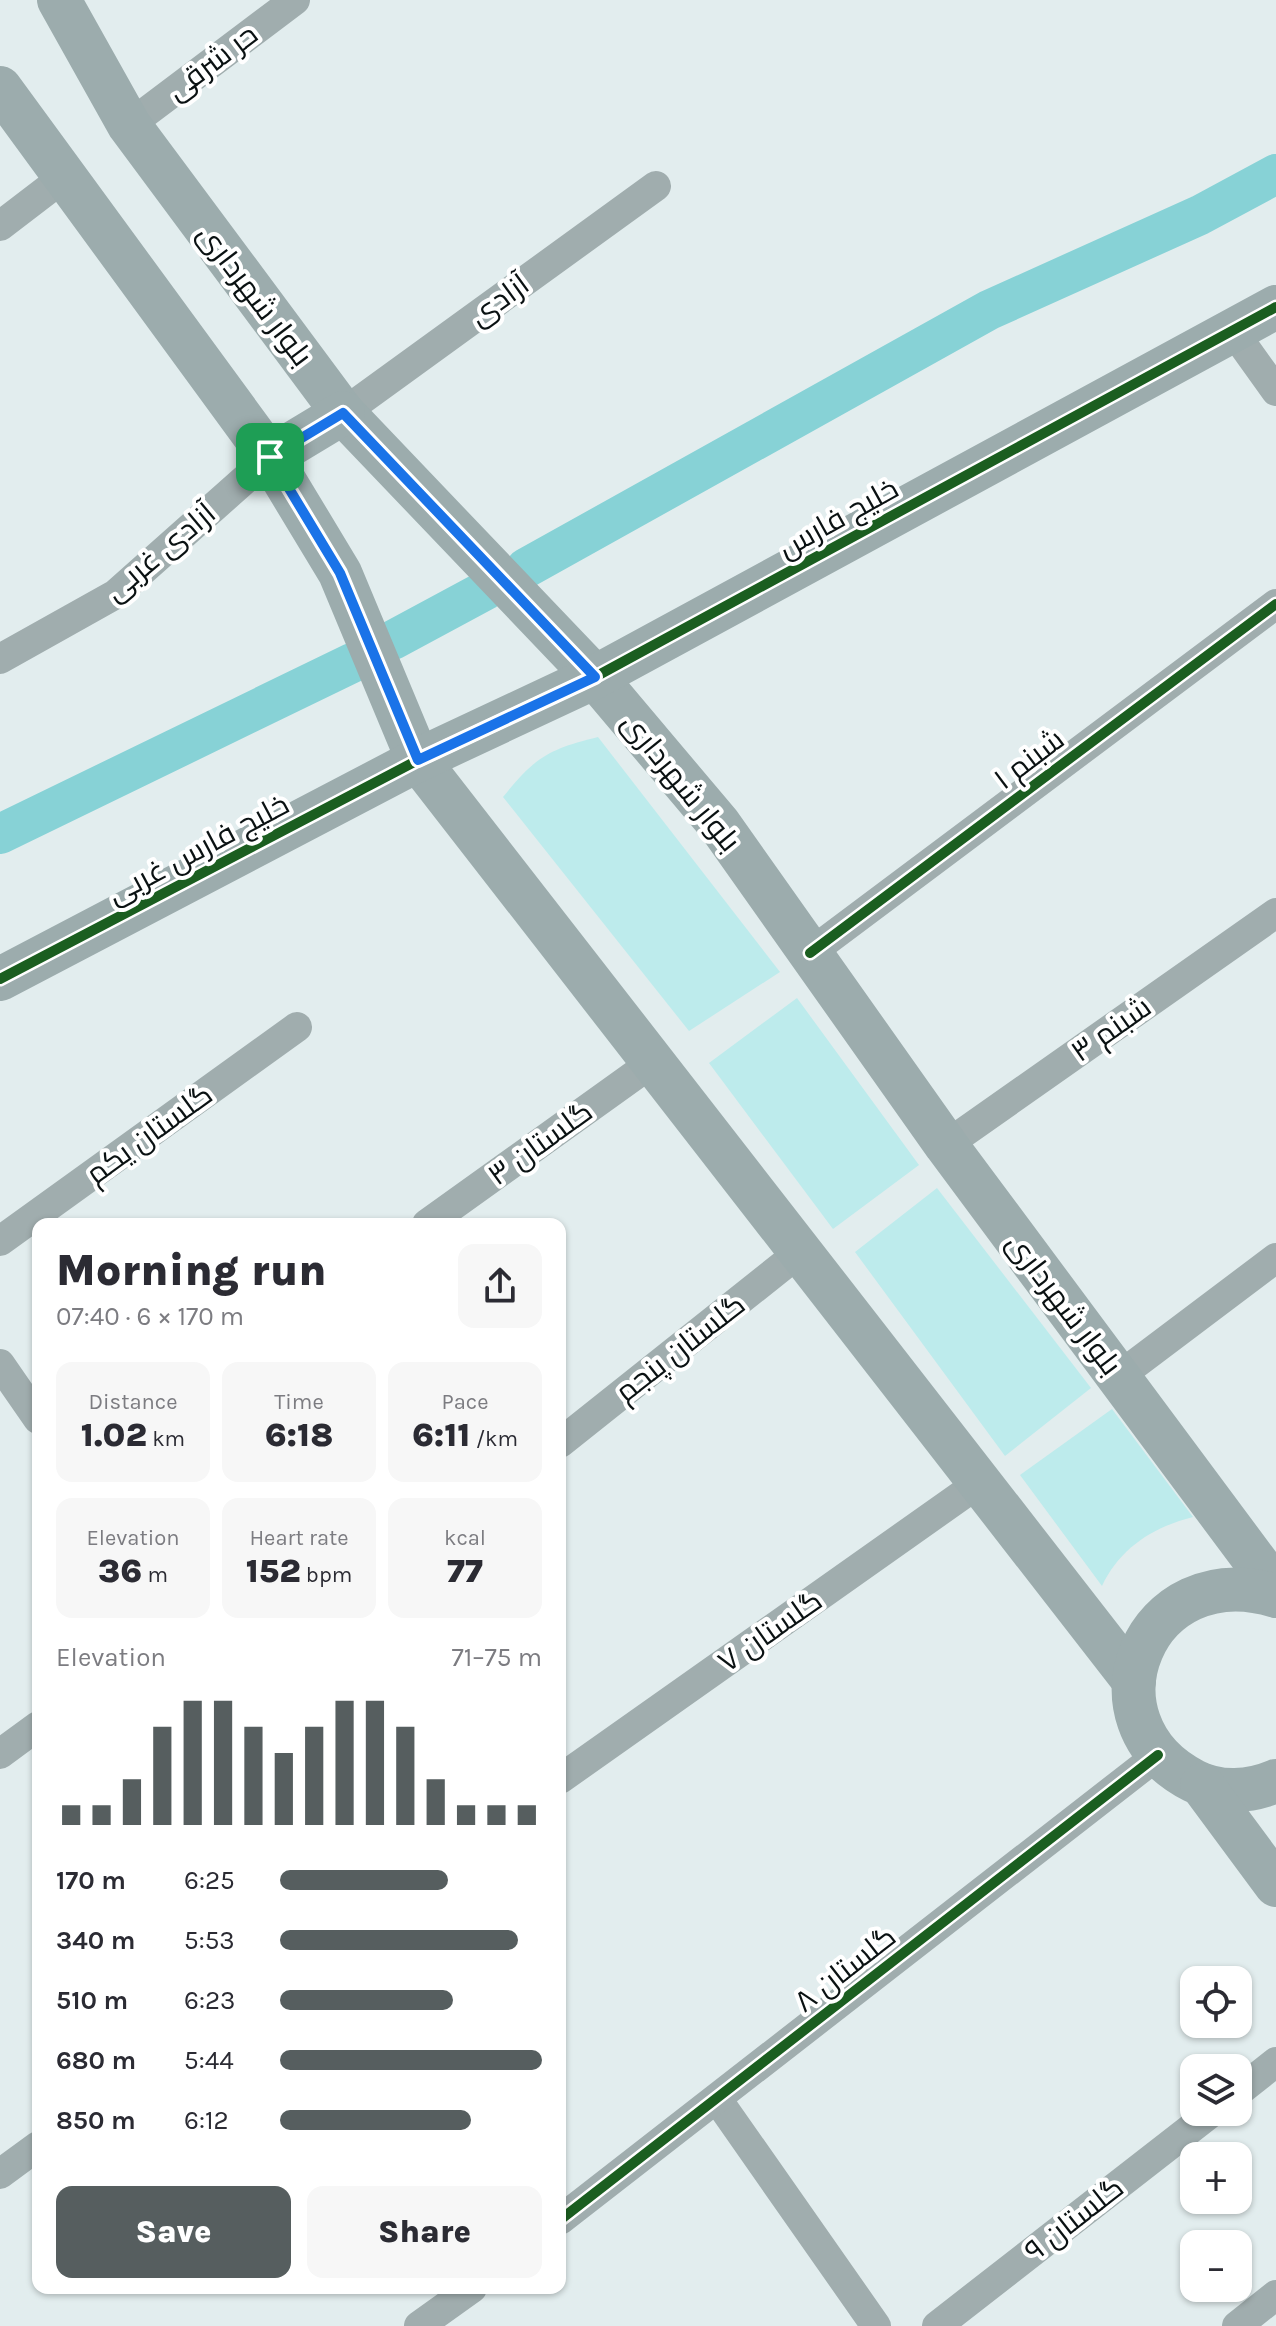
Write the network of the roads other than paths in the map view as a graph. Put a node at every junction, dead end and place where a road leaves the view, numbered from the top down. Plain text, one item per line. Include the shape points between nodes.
1 (59, 0) edge
2 (295, 0) edge
3 (0, 88) edge
4 (129, 125) junction
5 (64, 177) junction
6 (656, 186) dead end
7 (0, 226) edge
8 (1276, 307) edge
9 (1233, 331) junction
10 (1276, 391) edge
11 (343, 413) junction
12 (270, 457) junction
13 (1276, 604) edge
14 (0, 659) edge
15 (595, 677) junction
16 (418, 760) junction
17 (1276, 913) edge
18 (810, 953) junction
19 (0, 979) edge
20 (297, 1027) dead end
21 (653, 1062) junction
22 (946, 1145) junction
23 (435, 1218) edge
24 (0, 1241) edge
25 (800, 1252) junction
26 (1276, 1258) edge
27 (0, 1364) edge
28 (1118, 1377) junction
29 (32, 1410) edge
30 (566, 1438) edge
31 (979, 1483) junction
32 (1276, 1589) edge
33 (1276, 1596) edge
34 (1134, 1681) junction
35 (32, 1730) edge
36 (0, 1754) edge
37 (1158, 1755) junction
38 (566, 1775) edge
39 (1276, 1781) edge
40 (1202, 1785) junction
41 (1276, 1885) edge
42 (1276, 2062) edge
43 (1252, 2081) edge
44 (717, 2099) junction
45 (1194, 2126) edge
46 (32, 2150) edge
47 (0, 2174) edge
48 (566, 2215) edge
49 (463, 2294) edge
50 (1276, 2295) edge
51 (419, 2326) edge
52 (876, 2326) edge
53 (937, 2326) edge
54 (1237, 2326) edge

1 - 4 main road, بلوار شهرداری
2 - 4 street, حر شرقی
3 - 5 main road
4 - 11 main road, بلوار شهرداری
5 - 7 street
5 - 12 main road
6 - 11 street, آزادی
8 - 9 main road, خلیج فارس
9 - 10 street
9 - 15 main road, خلیج فارس
11 - 12 main road
11 - 15 main road, بلوار شهرداری
12 - 14 street, آزادی غربی via 116,594
12 - 16 main road via 340,573
13 - 18 street, شبنم ۱
15 - 16 main road, خلیج فارس
15 - 18 main road, بلوار شهرداری via 719,824
16 - 19 main road, خلیج فارس غربی
16 - 21 main road
17 - 22 street, شبنم ۳
18 - 22 main road, بلوار شهرداری
20 - 24 street, گلستان یکم
21 - 23 street, گلستان ۳
21 - 25 main road
22 - 28 main road, بلوار شهرداری
25 - 30 street, گلستان پنجم
25 - 31 main road
26 - 28 street
27 - 29 street
28 - 32 main road, بلوار شهرداری
31 - 34 main road
31 - 38 street, گلستان ۷
33 - 34 main road via 1250,1588 1217,1588 1185,1600 1159,1621 1141,1649
34 - 37 main road via 1143,1733
35 - 36 street
37 - 40 main road
37 - 44 street, گلستان ۸
39 - 40 main road via 1228,1790
40 - 41 main road
42 - 43 street
44 - 48 street, گلستان ۸
44 - 52 street
45 - 53 street, گلستان ۹
46 - 47 street
49 - 51 street
50 - 54 street

